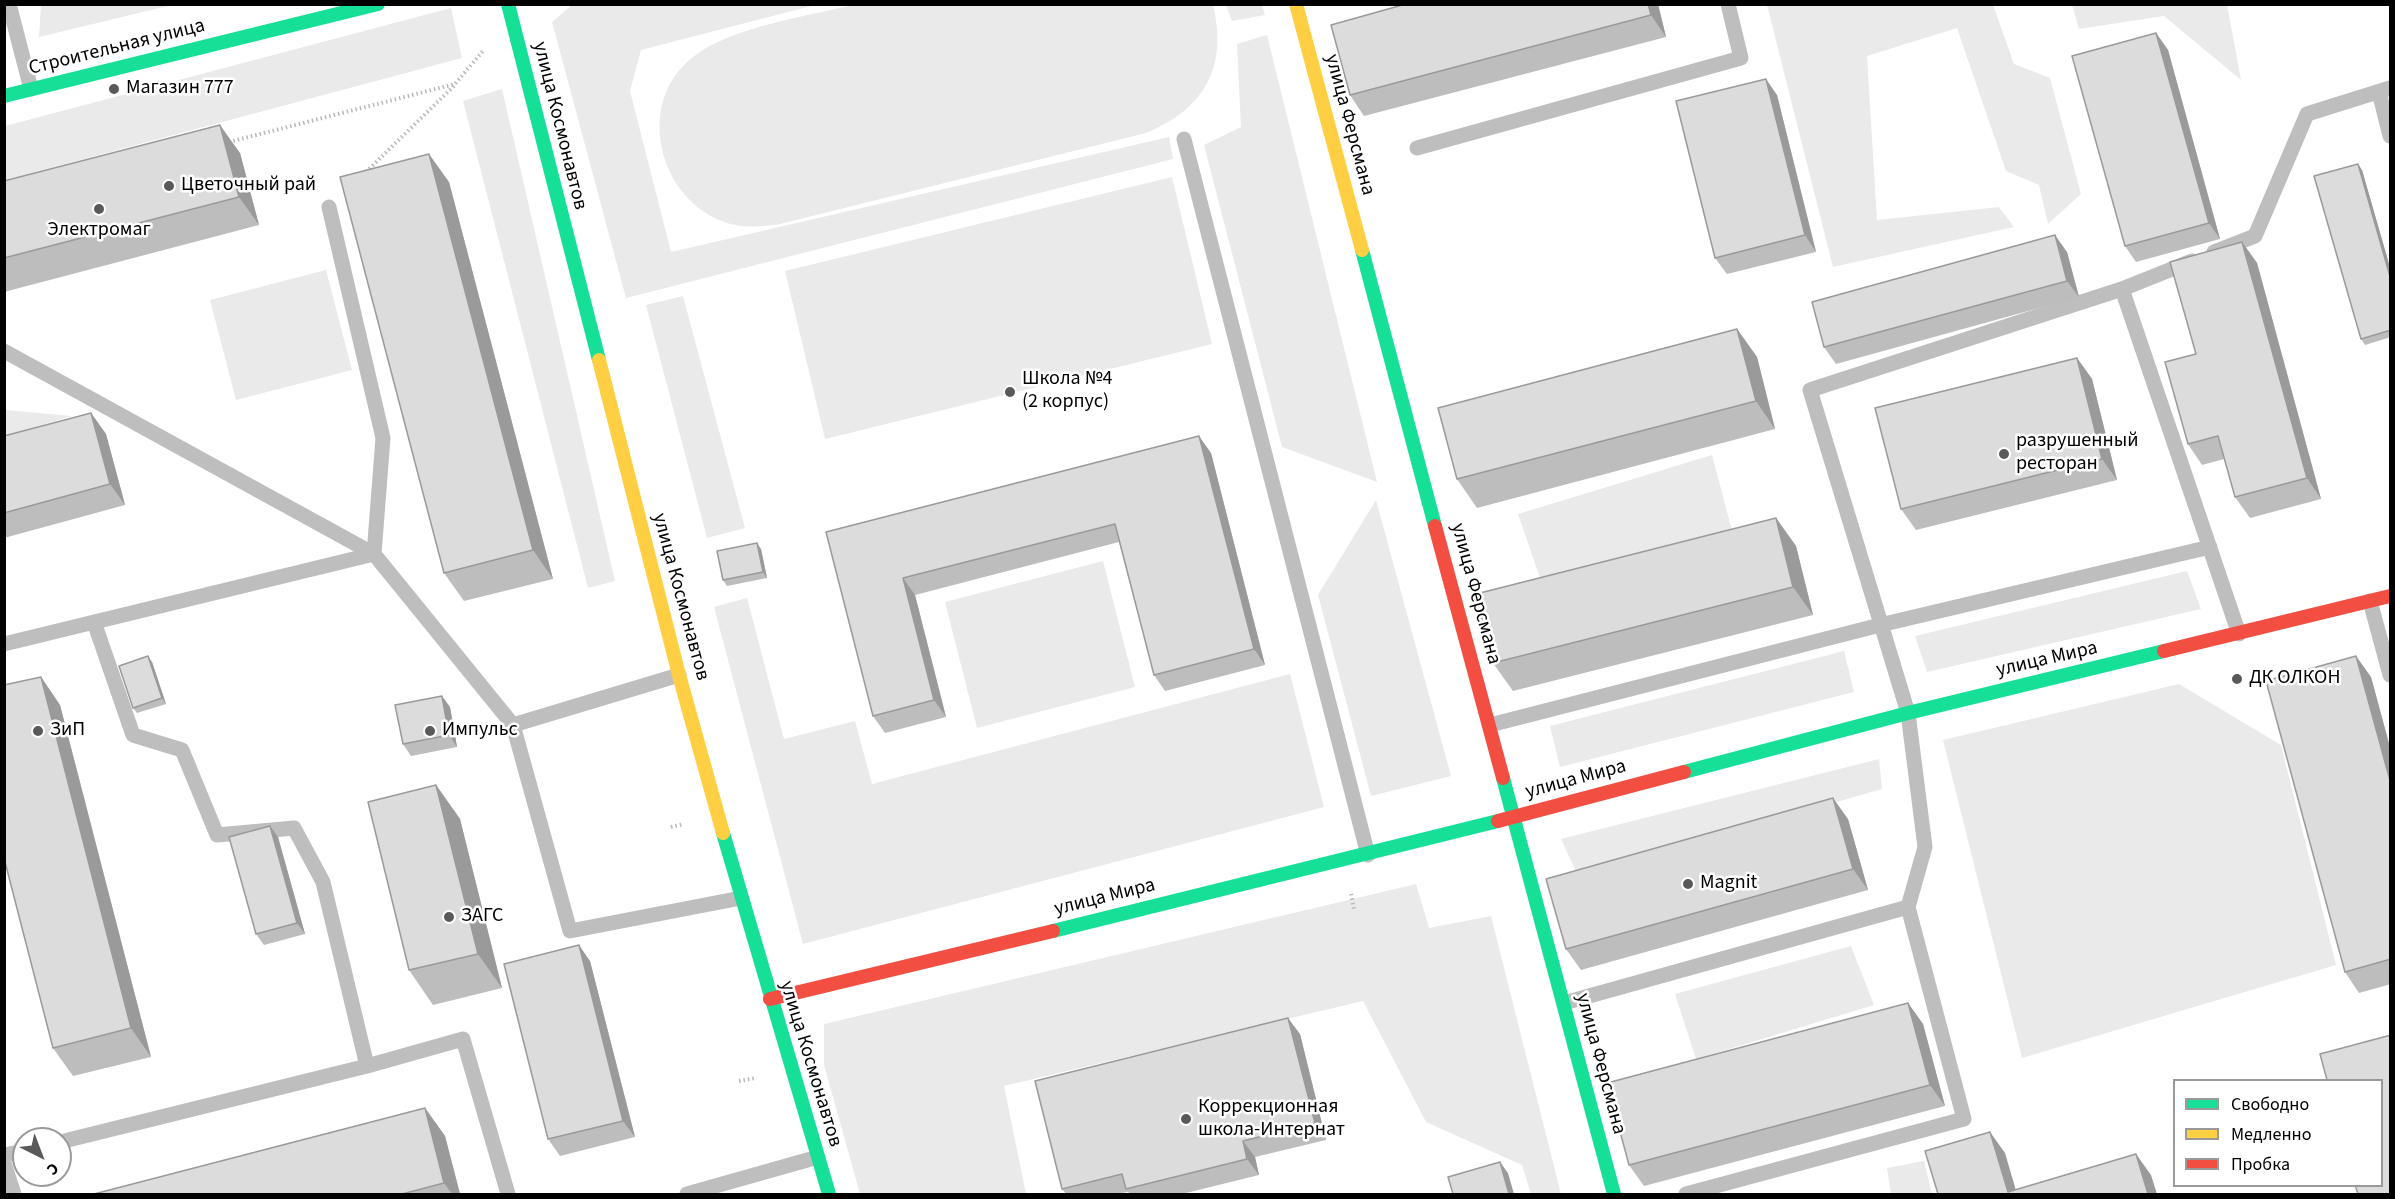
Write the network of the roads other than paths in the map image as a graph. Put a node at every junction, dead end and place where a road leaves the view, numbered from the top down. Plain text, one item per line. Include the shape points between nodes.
1 (9, 4) edge
2 (378, 4) edge
3 (1296, 4) edge
4 (1728, 4) edge
5 (509, 11) edge
6 (31, 88) junction
7 (2385, 90) edge
8 (4, 96) edge
9 (2391, 136) edge
10 (1184, 139) dead end
11 (1417, 148) dead end
12 (329, 207) dead end
13 (2122, 290) junction
14 (4, 351) edge
15 (2210, 547) junction
16 (374, 554) junction
17 (2391, 596) edge
18 (2370, 601) junction
19 (94, 622) junction
20 (1881, 626) junction
21 (2239, 634) junction
22 (4, 645) edge
23 (679, 675) junction
24 (2391, 675) edge
25 (1908, 713) junction
26 (513, 725) junction
27 (1490, 725) junction
28 (1515, 816) junction
29 (1368, 855) junction
30 (741, 898) junction
31 (1908, 907) junction
32 (770, 999) junction
33 (1564, 1003) junction
34 (367, 1066) junction
35 (72, 1139) edge
36 (818, 1157) junction
37 (4, 1163) edge
38 (14, 1194) edge
39 (508, 1194) edge
40 (687, 1194) edge
41 (829, 1194) edge
42 (1614, 1194) edge
43 (1686, 1194) edge

1 - 6 lane
2 - 6 street, Строительная улица
3 - 27 street, улица Ферсмана
4 - 11 lane via 1741,58
5 - 23 street, улица Космонавтов
6 - 8 street, Строительная улица
7 - 9 lane
7 - 13 lane via 2307,114 2255,236
10 - 29 lane
12 - 16 lane via 383,438
13 - 15 lane
13 - 20 lane via 1810,390
14 - 16 lane
15 - 20 lane
15 - 21 lane
16 - 19 lane
16 - 26 lane
17 - 18 street, улица Мира
18 - 21 street, улица Мира
18 - 24 lane
19 - 22 lane
19 - 34 lane via 133,735 182,750 217,835 294,828 323,882
20 - 25 lane
20 - 27 lane
21 - 25 street, улица Мира
23 - 26 lane
23 - 30 street, улица Космонавтов
25 - 28 street, улица Мира
25 - 31 lane via 1925,847
26 - 30 lane via 570,931
27 - 28 street, улица Ферсмана
28 - 29 street, улица Мира
28 - 33 street, улица Ферсмана
29 - 32 street, улица Мира
30 - 32 street, улица Космонавтов
31 - 33 lane
31 - 43 lane via 1964,1119
32 - 36 street, улица Космонавтов
33 - 42 street, улица Ферсмана
34 - 35 lane
34 - 39 lane via 464,1038
36 - 40 lane
36 - 41 street, улица Космонавтов
37 - 38 lane

